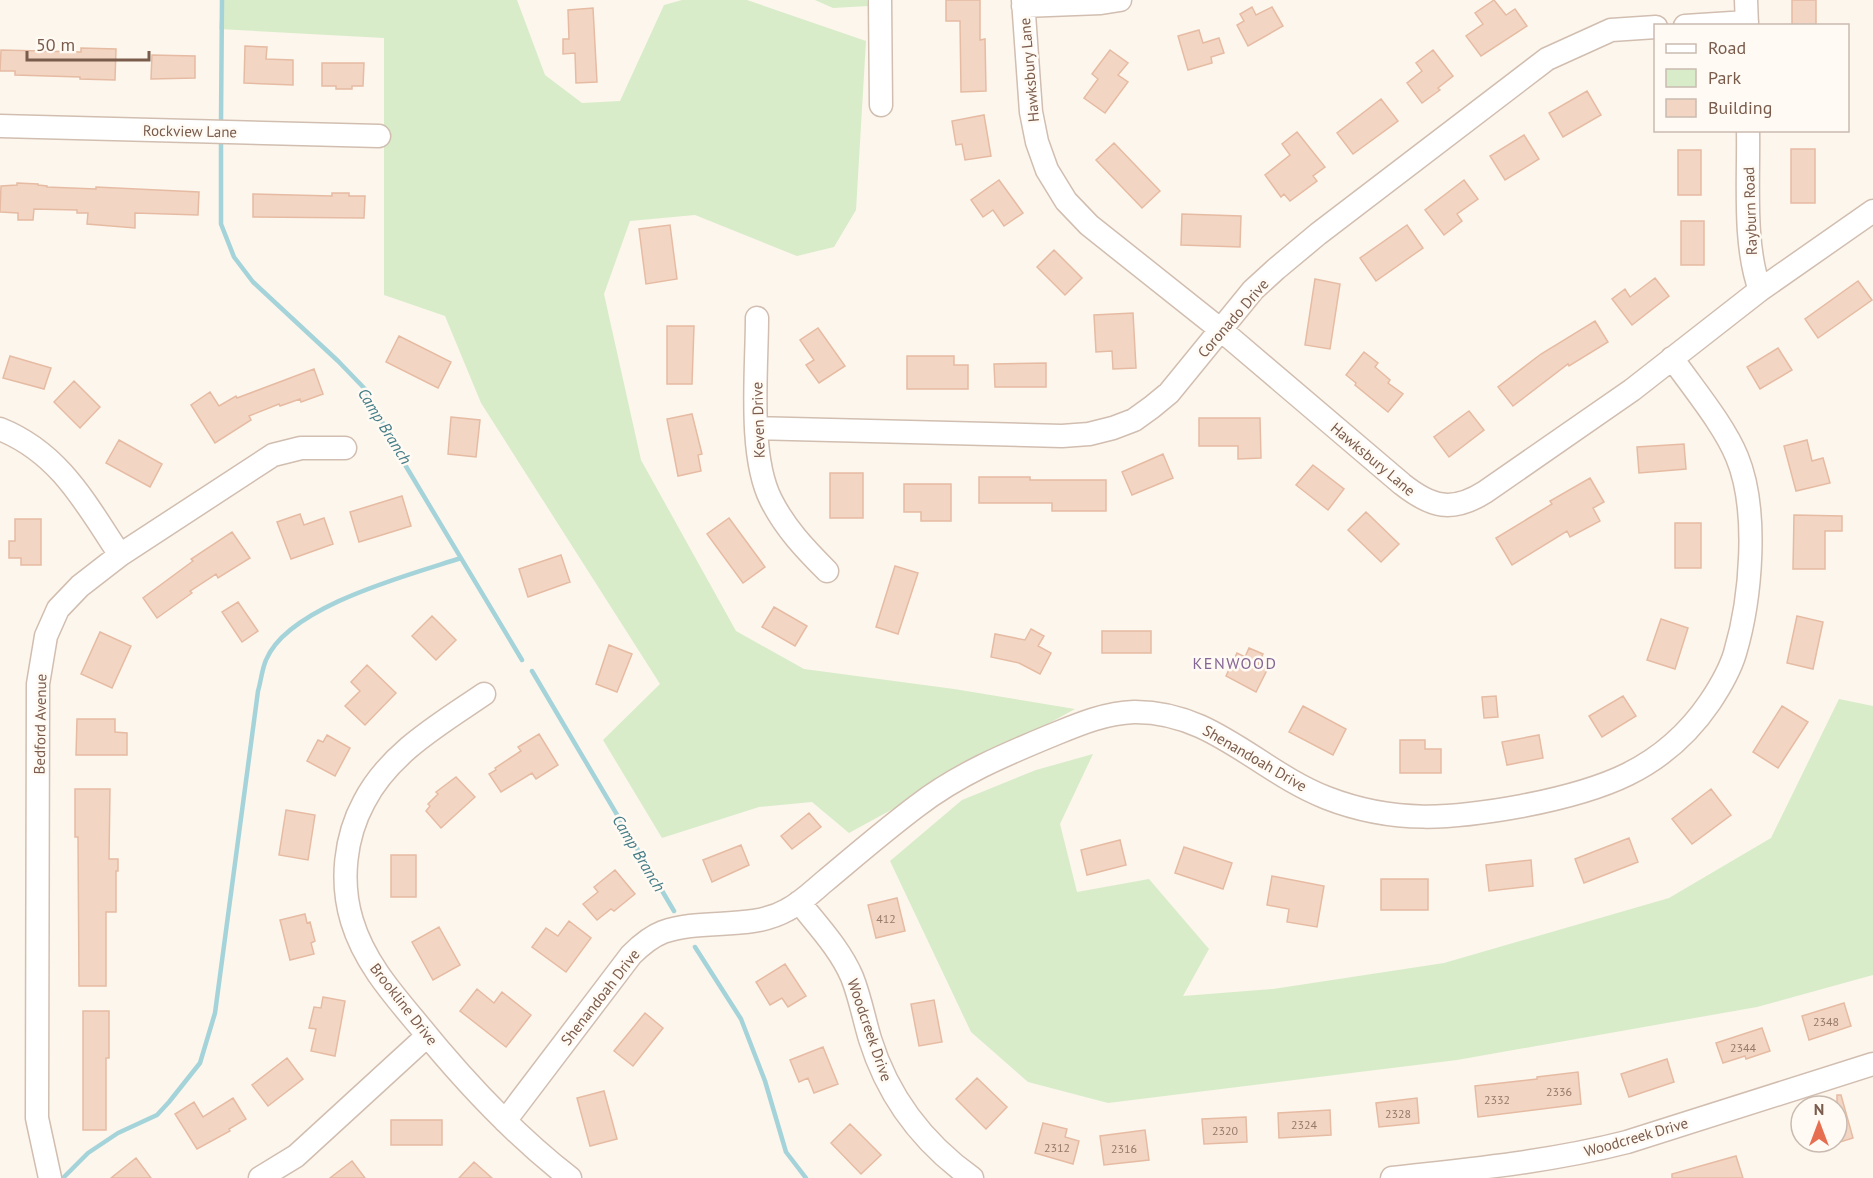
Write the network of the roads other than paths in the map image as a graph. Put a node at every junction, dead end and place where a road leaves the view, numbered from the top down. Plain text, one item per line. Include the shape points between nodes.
1 (880, 0) edge
2 (1120, 0) edge
3 (1023, 3) edge
4 (1747, 16) edge
5 (1697, 24) edge
6 (1654, 27) edge
7 (881, 105) dead end
8 (0, 126) edge
9 (1748, 132) edge
10 (379, 136) dead end
11 (1873, 211) edge
12 (1760, 290) junction
13 (757, 318) dead end
14 (1221, 330) junction
15 (1672, 358) junction
16 (756, 428) junction
17 (0, 429) edge
18 (345, 448) dead end
19 (120, 555) junction
20 (827, 571) dead end
21 (484, 694) dead end
22 (799, 902) junction
23 (427, 1036) junction
24 (1873, 1064) edge
25 (505, 1121) junction
26 (50, 1178) edge
27 (260, 1178) edge
28 (570, 1178) edge
29 (972, 1178) edge
30 (1392, 1178) edge

1 - 7 street
2 - 3 street
3 - 14 street, Hawksbury Lane via 1031,112 1047,170 1066,201 1089,225
4 - 5 street
6 - 14 street, Coronado Drive via 1611,30 1547,59 1318,234 1253,290
8 - 10 street, Rockview Lane
9 - 12 street, Rayburn Road via 1753,270
11 - 12 street, Hawksbury Lane
12 - 15 street, Hawksbury Lane
13 - 16 street, Keven Drive
14 - 15 street, Hawksbury Lane via 1402,484 1420,498 1440,506 1471,501
14 - 16 street, Coronado Drive via 1169,393 1152,407 1134,420 1089,434
15 - 22 street, Shenandoah Drive via 1736,453 1743,473 1749,496 1748,589 1731,664 1713,697 1677,743 1648,764 1618,781 1549,801 1465,816 1396,815 1323,797 1289,781 1221,736 1181,718 1134,712 1110,715 1029,744 945,787
16 - 20 street, Keven Drive via 760,473 770,498 799,543
17 - 19 street via 41,452 61,470
18 - 19 street, Bedford Avenue via 301,448 273,455
19 - 26 street, Bedford Avenue via 58,609 46,636 38,684 37,1118
21 - 23 street, Brookline Drive via 394,760 363,803 347,850 347,896 357,936 382,980
22 - 25 street, Shenandoah Drive via 766,918 691,926 646,941 631,955
22 - 29 street, Woodcreek Drive via 852,977 893,1095 929,1142
23 - 25 street, Brookline Drive
23 - 27 street via 296,1156
24 - 30 street, Woodcreek Drive via 1595,1150 1514,1165
25 - 28 street, Brookline Drive

